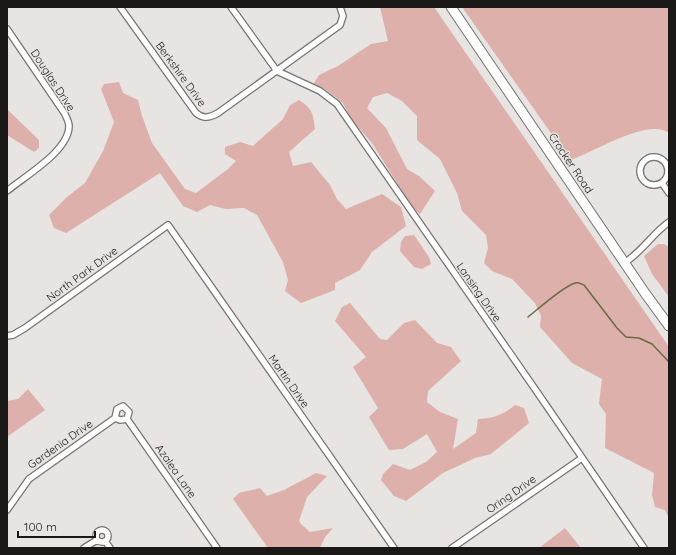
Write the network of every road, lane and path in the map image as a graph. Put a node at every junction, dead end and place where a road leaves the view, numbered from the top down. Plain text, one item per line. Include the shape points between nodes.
1 (120, 7) edge
2 (231, 7) edge
3 (340, 7) edge
4 (453, 10) edge
5 (7, 29) edge
6 (277, 70) junction
7 (662, 183) junction
8 (7, 191) edge
9 (669, 194) edge
10 (669, 222) edge
11 (168, 225) joint
12 (624, 263) junction
13 (669, 326) edge
14 (7, 336) edge
15 (123, 406) joint
16 (115, 418) junction
17 (127, 419) junction
18 (582, 458) junction
19 (7, 510) edge
20 (97, 540) junction
21 (105, 541) junction
22 (84, 548) edge
23 (110, 548) edge
24 (217, 548) edge
25 (394, 548) edge
26 (452, 548) edge
27 (644, 548) edge

1 - 6 street, Berkshire Drive via 201,117 210,117 218,113
2 - 6 street
3 - 6 street via 343,16 340,25
4 - 12 main road, Crocker Road
5 - 8 street, Douglas Drive via 65,114 69,125 60,149
6 - 18 street, Lansing Drive via 320,91 337,104
7 - 7 street via 668,175 668,166 657,157 647,158 640,169 642,178 649,184
7 - 9 street
10 - 12 street via 659,229 638,253
11 - 14 street, North Park Drive via 25,328
11 - 25 street, Martin Drive
12 - 13 main road, Crocker Road
15 - 16 street, Gardenia Drive via 117,408
15 - 17 street, Azalea Lane via 129,412
16 - 17 street
16 - 19 street, Gardenia Drive via 29,479
17 - 24 street, Azalea Lane
18 - 26 street, Oring Drive
18 - 27 street, Lansing Drive
20 - 21 street
20 - 21 street via 96,532 102,529 108,535
20 - 22 street
21 - 23 street

